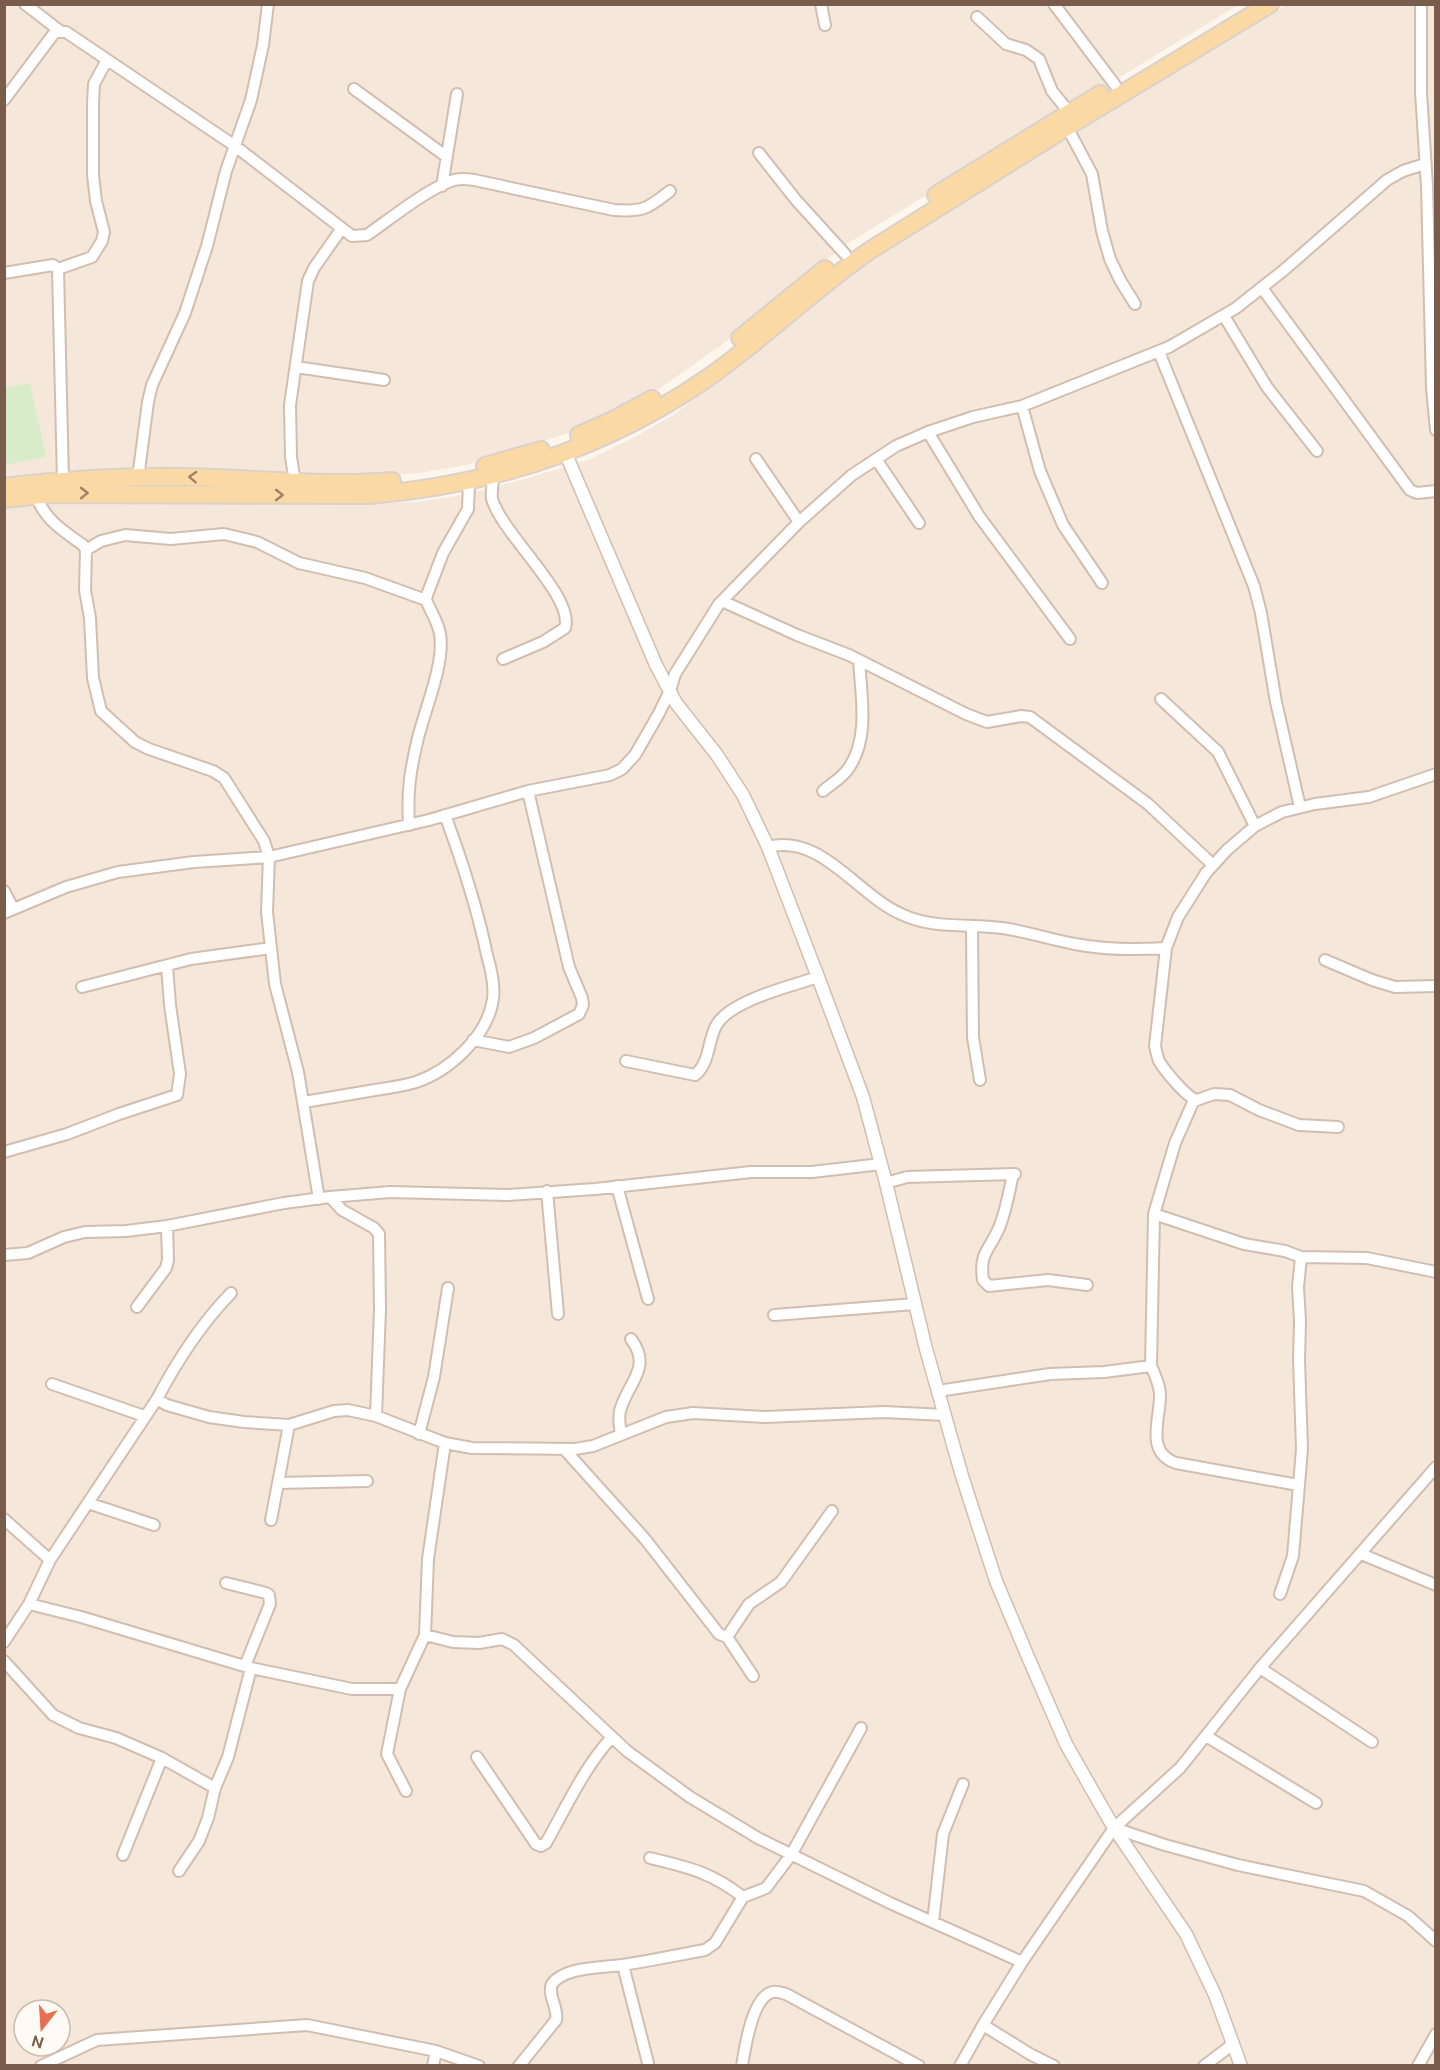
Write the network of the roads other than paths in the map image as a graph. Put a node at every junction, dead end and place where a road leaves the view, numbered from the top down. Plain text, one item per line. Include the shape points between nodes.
1 (25, 4) edge
2 (268, 4) edge
3 (821, 4) edge
4 (1054, 4) edge
5 (1251, 4) edge
6 (1270, 4) edge
7 (1420, 4) edge
8 (977, 17) dead end
9 (825, 25) dead end
10 (60, 31) junction
11 (1183, 51) junction
12 (107, 60) junction
13 (1115, 85) junction
14 (354, 89) dead end
15 (6, 93) edge
16 (458, 94) dead end
17 (1068, 120) junction
18 (235, 146) junction
19 (1436, 149) edge
20 (759, 153) dead end
21 (447, 157) junction
22 (1428, 168) edge
23 (442, 186) junction
24 (670, 191) dead end
25 (342, 228) junction
26 (845, 254) junction
27 (58, 269) junction
28 (4, 273) edge
29 (1262, 288) junction
30 (1135, 304) dead end
31 (1224, 316) junction
32 (1159, 352) junction
33 (296, 367) junction
34 (384, 381) dead end
35 (1022, 406) junction
36 (1435, 419) edge
37 (1436, 430) edge
38 (928, 432) junction
39 (1317, 451) dead end
40 (566, 452) junction
41 (756, 459) dead end
42 (876, 459) junction
43 (493, 476) junction
44 (138, 478) junction
45 (63, 482) junction
46 (295, 482) junction
47 (469, 482) junction
48 (4, 487) edge
49 (1436, 491) edge
50 (36, 495) junction
51 (4, 500) edge
52 (799, 522) junction
53 (919, 523) dead end
54 (86, 549) junction
55 (1102, 583) dead end
56 (426, 600) junction
57 (722, 601) junction
58 (1070, 639) dead end
59 (503, 659) dead end
60 (859, 660) junction
61 (670, 691) junction
62 (1161, 699) dead end
63 (1436, 774) edge
64 (528, 791) junction
65 (823, 791) dead end
66 (1300, 807) junction
67 (446, 815) junction
68 (409, 825) junction
69 (1255, 826) junction
70 (768, 847) junction
71 (269, 857) junction
72 (1213, 865) junction
73 (4, 891) edge
74 (9, 910) edge
75 (972, 927) junction
76 (271, 948) junction
77 (1166, 948) junction
78 (1325, 960) dead end
79 (167, 966) junction
80 (818, 976) junction
81 (1436, 986) edge
82 (82, 987) dead end
83 (473, 1040) junction
84 (626, 1061) dead end
85 (980, 1080) dead end
86 (1194, 1100) junction
87 (304, 1102) junction
88 (1338, 1127) dead end
89 (4, 1152) edge
90 (881, 1164) junction
91 (886, 1183) junction
92 (617, 1186) junction
93 (547, 1191) junction
94 (325, 1198) junction
95 (1154, 1214) junction
96 (167, 1226) junction
97 (4, 1255) edge
98 (1301, 1257) junction
99 (1436, 1272) edge
100 (1087, 1285) dead end
101 (448, 1288) dead end
102 (231, 1293) dead end
103 (648, 1299) dead end
104 (915, 1304) junction
105 (137, 1307) dead end
106 (558, 1314) dead end
107 (774, 1315) dead end
108 (631, 1339) dead end
109 (1151, 1366) junction
110 (52, 1384) dead end
111 (938, 1391) junction
112 (157, 1399) junction
113 (945, 1415) junction
114 (144, 1416) junction
115 (376, 1416) junction
116 (289, 1425) junction
117 (419, 1434) junction
118 (621, 1435) junction
119 (445, 1443) junction
120 (565, 1450) junction
121 (1436, 1467) edge
122 (367, 1481) dead end
123 (278, 1483) junction
124 (1298, 1485) junction
125 (88, 1503) junction
126 (832, 1511) dead end
127 (4, 1519) edge
128 (271, 1520) dead end
129 (154, 1525) dead end
130 (1361, 1554) junction
131 (50, 1560) junction
132 (226, 1583) dead end
133 (1436, 1585) edge
134 (1280, 1594) dead end
135 (29, 1604) junction
136 (425, 1635) junction
137 (727, 1637) junction
138 (4, 1642) edge
139 (4, 1661) edge
140 (248, 1667) junction
141 (1260, 1668) junction
142 (753, 1676) dead end
143 (400, 1689) junction
144 (861, 1728) dead end
145 (1206, 1736) junction
146 (612, 1737) junction
147 (1372, 1742) dead end
148 (477, 1757) dead end
149 (162, 1758) junction
150 (963, 1784) dead end
151 (215, 1788) junction
152 (406, 1791) dead end
153 (1316, 1803) dead end
154 (1114, 1828) junction
155 (123, 1855) dead end
156 (791, 1855) junction
157 (650, 1858) dead end
158 (179, 1871) dead end
159 (743, 1897) junction
160 (933, 1922) junction
161 (1436, 1941) edge
162 (1022, 1962) junction
163 (623, 1965) junction
164 (983, 2025) junction
165 (1436, 2034) edge
166 (1233, 2044) junction
167 (436, 2051) junction
168 (648, 2062) dead end
169 (41, 2066) edge
170 (434, 2066) edge
171 (479, 2066) edge
172 (519, 2066) edge
173 (742, 2066) edge
174 (920, 2066) edge
175 (960, 2066) edge
176 (1054, 2066) edge
177 (1204, 2066) edge
178 (1241, 2066) edge
179 (1418, 2066) edge

1 - 10 street
2 - 18 street via 253,89
3 - 9 street
4 - 13 street
5 - 11 main road
6 - 11 main road
7 - 22 street via 1421,92
8 - 17 street via 1006,44 1040,59
10 - 12 street
10 - 15 street via 55,32
11 - 13 main road
11 - 17 main road
12 - 18 street
12 - 27 street via 94,84 93,104 93,175 104,232 102,241 92,257
13 - 17 main road
14 - 21 street
16 - 21 street
17 - 26 main road
17 - 30 street via 1092,174 1110,259
17 - 40 main road via 1004,168 869,250 709,377 615,433
18 - 25 street
18 - 44 street via 185,313 152,385
19 - 22 street
20 - 26 street
21 - 23 street
22 - 29 street via 1403,171 1387,180
22 - 36 street
23 - 24 street via 460,179 474,180 614,210 637,211
23 - 25 street via 366,235 352,236
25 - 33 street via 308,281
26 - 46 main road via 698,371 611,421 559,444 438,477 374,483
27 - 28 street via 53,265
27 - 45 street
29 - 31 street
29 - 49 street via 1410,490 1417,494
31 - 32 street
31 - 39 street via 1268,387
32 - 35 street
32 - 66 street via 1254,585
33 - 34 street
33 - 46 street via 290,405
35 - 38 street
35 - 55 street via 1040,471 1063,525
36 - 37 street
38 - 42 street
38 - 58 street via 980,516
40 - 43 main road
40 - 61 street
41 - 52 street
42 - 52 street
42 - 53 street
43 - 47 main road
43 - 59 street via 492,498 504,522 559,598 568,620 565,628 543,642
44 - 45 main road
46 -> 44 main road
45 - 48 main road
50 -> 47 main road via 370,495
47 - 56 street via 468,509 443,553
50 - 51 main road
50 - 54 street via 53,523
52 - 57 street
54 - 56 street via 125,535 171,539 224,534 257,542 299,563 365,578
54 - 71 street via 85,590 93,678 101,711 135,742 224,778 260,835
56 - 68 street via 440,633 441,646 408,784
57 - 60 street
57 - 61 street via 675,674
60 - 65 street via 862,723 858,752 847,771
60 - 72 street via 987,722 1030,717 1148,804
61 - 64 street via 635,755 622,770
61 - 70 street via 743,795
62 - 69 street via 1218,752
63 - 66 street via 1369,796
64 - 67 street
64 - 83 street via 568,967 583,1005 579,1014 509,1047
66 - 69 street
67 - 68 street
67 - 83 street via 480,919 493,983 490,1013
68 - 71 street
69 - 72 street
70 - 75 street via 783,843 799,845 818,854 900,914 923,922
70 - 80 street
71 - 74 street via 118,872
71 - 76 street via 267,912
72 - 77 street via 1178,917
73 - 74 street
75 - 77 street via 1009,929 1078,945 1132,950
75 - 85 street via 974,1037
76 - 79 street
76 - 87 street via 275,984
77 - 86 street via 1155,1046 1164,1068
78 - 81 street via 1395,987
79 - 82 street
79 - 89 street via 180,1074 177,1095
80 - 84 street via 735,1008 722,1017 701,1070 694,1075
80 - 90 street via 864,1097
83 - 87 street via 448,1066 416,1082
86 - 88 street via 1214,1094 1230,1095 1299,1125
86 - 95 street via 1175,1143
87 - 94 street
90 - 91 street
90 - 92 street
91 - 100 street via 907,1177 1014,1174 999,1229 982,1259 983,1280 989,1286 1048,1280
91 - 104 street
92 - 93 street
92 - 103 street
93 - 94 street via 507,1195 390,1192
93 - 106 street
94 - 96 street
94 - 115 street via 379,1234
95 - 98 street via 1244,1244
95 - 109 street
96 - 97 street via 85,1232 28,1253
96 - 105 street via 166,1268
98 - 99 street via 1367,1258
98 - 124 street via 1298,1287 1302,1449
101 - 117 street via 434,1377
102 - 112 street via 199,1330
104 - 107 street
104 - 111 street
108 - 118 street via 641,1361 621,1408
109 - 111 street via 1050,1374
109 - 124 street via 1160,1395 1157,1445 1163,1457 1176,1463
110 - 114 street
111 - 113 street
112 - 114 street
112 - 116 street via 209,1417
113 - 118 street via 884,1412 765,1417 693,1413 666,1417
113 - 154 street via 996,1581 1066,1744
114 - 125 street
115 - 116 street via 334,1411
115 - 117 street
116 - 123 street
117 - 119 street
118 - 120 street via 593,1446
119 - 120 street via 472,1448
119 - 136 street via 428,1558
120 - 137 street via 645,1539 718,1634
121 - 130 street
122 - 123 street
123 - 128 street
124 - 134 street via 1293,1556
125 - 129 street
125 - 131 street
126 - 137 street via 781,1582 749,1604
127 - 131 street
130 - 133 street
130 - 141 street
131 - 135 street
132 - 140 street via 266,1593 270,1598
135 - 138 street
135 - 140 street
136 - 143 street
136 - 146 street via 453,1642 502,1639 514,1645
137 - 142 street
139 - 149 street via 53,1715
140 - 143 street via 352,1689
140 - 151 street via 228,1757
141 - 145 street
141 - 147 street
143 - 152 street via 387,1754
144 - 156 street
145 - 153 street
145 - 154 street via 1180,1768
146 - 148 street via 591,1762 541,1846
146 - 156 street via 690,1797
149 - 151 street
149 - 155 street
150 - 160 street via 943,1834
151 - 158 street via 199,1841
154 - 161 street via 1238,1865 1364,1891 1408,1916
154 - 162 street
154 - 166 street via 1186,1934
156 - 159 street via 766,1888
156 - 160 street
157 - 159 street via 706,1873
159 - 163 street via 715,1943 705,1950
160 - 162 street
162 - 164 street
163 - 168 street
163 - 172 street via 559,1977 551,1991 556,2020
164 - 175 street
164 - 176 street
165 - 179 street
166 - 177 street
166 - 178 street
167 - 169 street via 307,2025 97,2040
167 - 170 street
167 - 171 street
173 - 174 street via 758,2004 775,1991

